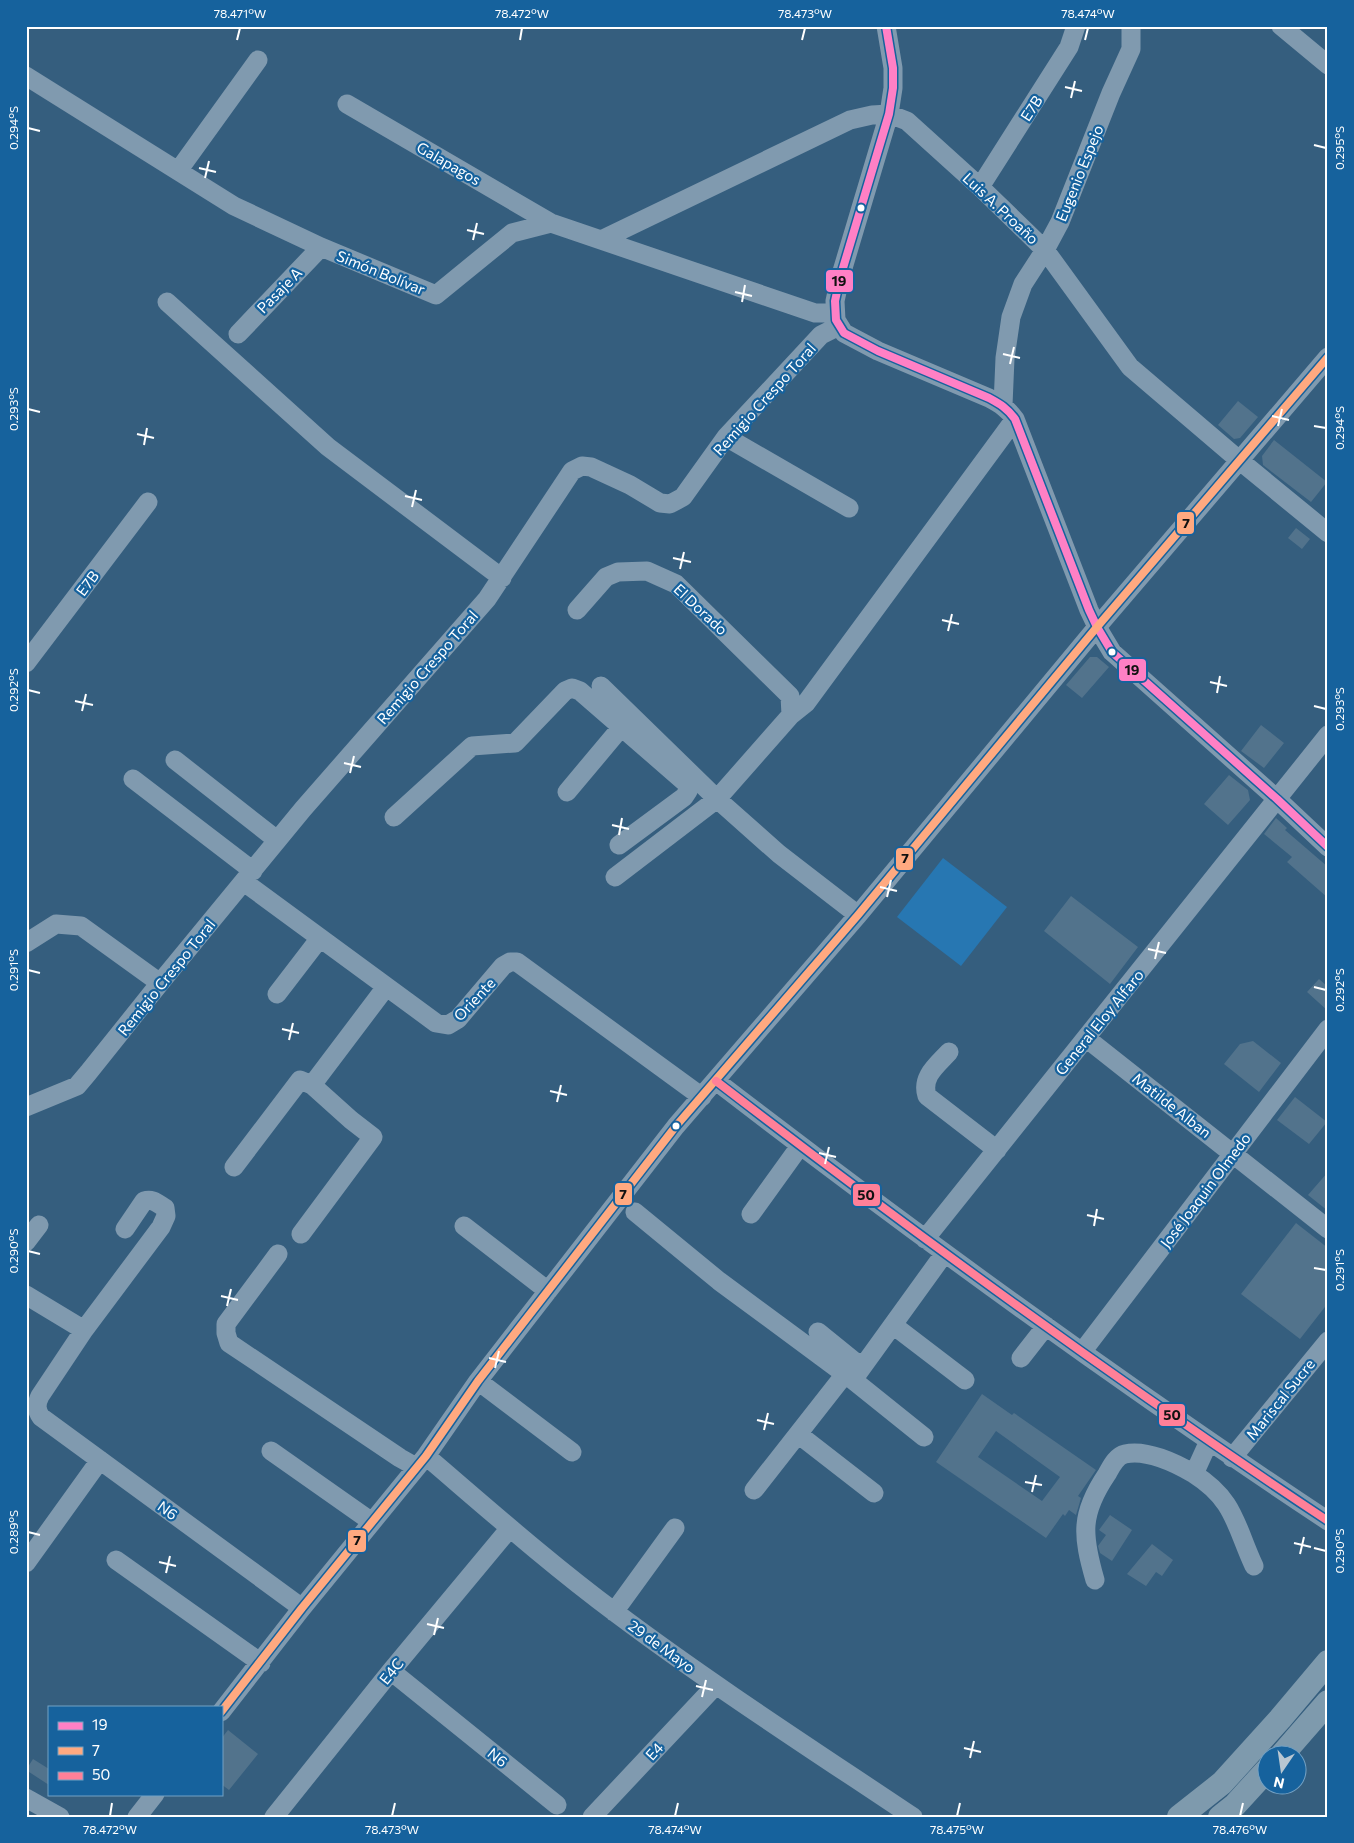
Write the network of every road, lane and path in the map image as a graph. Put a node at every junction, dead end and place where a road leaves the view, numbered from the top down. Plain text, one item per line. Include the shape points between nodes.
1 (886, 26) edge
2 (1076, 26) edge
3 (1131, 26) edge
4 (1281, 26) edge
5 (258, 60) dead end
6 (1328, 66) edge
7 (26, 76) edge
8 (347, 104) dead end
9 (889, 114) junction
10 (178, 171) junction
11 (980, 187) junction
12 (551, 223) junction
13 (601, 240) junction
14 (321, 247) junction
15 (1045, 250) junction
16 (167, 302) dead end
17 (836, 320) junction
18 (238, 334) dead end
19 (1328, 357) edge
20 (1009, 412) junction
21 (726, 437) junction
22 (1239, 460) junction
23 (148, 502) dead end
24 (849, 508) dead end
25 (1328, 533) edge
26 (502, 578) junction
27 (577, 610) dead end
28 (1097, 627) junction
29 (26, 663) edge
30 (601, 686) dead end
31 (791, 715) junction
32 (627, 722) junction
33 (1328, 735) edge
34 (175, 760) dead end
35 (133, 779) dead end
36 (567, 792) dead end
37 (717, 799) junction
38 (1276, 799) junction
39 (394, 817) dead end
40 (277, 840) junction
41 (619, 844) dead end
42 (1328, 847) edge
43 (249, 877) junction
44 (615, 877) dead end
45 (858, 915) junction
46 (320, 938) junction
47 (26, 943) edge
48 (160, 983) junction
49 (386, 987) junction
50 (276, 994) dead end
51 (1328, 1029) edge
52 (1086, 1038) junction
53 (948, 1052) dead end
54 (716, 1081) junction
55 (312, 1085) junction
56 (702, 1097) junction
57 (26, 1107) edge
58 (800, 1146) junction
59 (997, 1150) junction
60 (1233, 1153) junction
61 (234, 1167) dead end
62 (635, 1212) dead end
63 (751, 1214) dead end
64 (39, 1225) dead end
65 (464, 1226) dead end
66 (124, 1229) dead end
67 (1328, 1229) edge
68 (301, 1234) dead end
69 (925, 1239) junction
70 (26, 1242) edge
71 (278, 1254) dead end
72 (944, 1254) junction
73 (548, 1290) junction
74 (26, 1295) edge
75 (892, 1325) junction
76 (1046, 1326) junction
77 (84, 1330) junction
78 (818, 1332) dead end
79 (1328, 1341) edge
80 (1082, 1352) junction
81 (1022, 1358) dead end
82 (866, 1363) junction
83 (849, 1377) junction
84 (965, 1380) dead end
85 (478, 1381) junction
86 (798, 1434) junction
87 (924, 1437) dead end
88 (1209, 1441) junction
89 (271, 1451) dead end
90 (572, 1452) dead end
91 (1232, 1458) junction
92 (100, 1460) junction
93 (421, 1462) junction
94 (1194, 1474) junction
95 (754, 1490) dead end
96 (874, 1493) dead end
97 (1328, 1520) edge
98 (372, 1522) junction
99 (510, 1528) junction
100 (675, 1528) dead end
101 (116, 1560) dead end
102 (26, 1564) edge
103 (1254, 1566) dead end
104 (1095, 1580) dead end
105 (302, 1608) junction
106 (614, 1612) junction
107 (1328, 1662) edge
108 (261, 1663) junction
109 (391, 1670) junction
110 (716, 1686) junction
111 (1328, 1702) edge
112 (222, 1711) edge
113 (1290, 1746) edge
114 (1256, 1784) edge
115 (153, 1796) edge
116 (26, 1798) edge
117 (557, 1805) dead end
118 (1233, 1813) edge
119 (278, 1815) edge
120 (60, 1817) edge
121 (137, 1817) edge
122 (592, 1817) edge
123 (913, 1817) edge
124 (1179, 1817) edge

1 - 9 street via 893,68
2 - 11 street, E7B via 1065,54
3 - 15 street, Eugenio Espejo via 1131,49 1060,222
4 - 6 street
5 - 10 street
7 - 10 street, Simón Bolívar
8 - 12 street, Galapagos
9 - 11 street, Luis A. Proaño via 907,121
9 - 13 street via 850,120
9 - 17 street via 840,278
10 - 14 street, Simón Bolívar via 234,206
11 - 15 street, Luis A. Proaño
12 - 13 street
12 - 14 street, Simón Bolívar via 512,233 436,295
13 - 17 street
14 - 18 street, Pasaje A
15 - 20 street, Eugenio Espejo via 1023,284 1011,317 1005,358
15 - 22 street, Luis A. Proaño via 1130,367
16 - 26 street via 328,447
17 - 20 street via 844,333
17 - 21 street, Remigio Crespo Toral
19 - 22 street
20 - 28 street
20 - 31 street via 806,703
21 - 24 street
21 - 26 street, Remigio Crespo Toral via 682,497 670,504 660,503 591,467 582,466 572,471
22 - 25 street, Luis A. Proaño
22 - 28 street
23 - 29 street, E7B
26 - 40 street, Remigio Crespo Toral
27 - 31 street, El Dorado via 606,577 618,572 647,571 676,584 790,696
28 - 38 street via 1112,652
28 - 45 street
30 - 32 street
31 - 37 street
32 - 36 street
32 - 37 street
32 - 39 street via 572,688 565,691 515,743 472,746
32 - 41 street via 687,784 688,791
33 - 38 street, General Eloy Alfaro
34 - 40 street
35 - 43 street, Oriente
37 - 44 street
37 - 45 street via 779,854
38 - 42 street
38 - 52 street, General Eloy Alfaro
40 - 43 street, Remigio Crespo Toral
43 - 46 street, Oriente
43 - 48 street, Remigio Crespo Toral
45 - 54 street
46 - 49 street, Oriente
46 - 50 street
47 - 48 street via 56,924 81,926
48 - 57 street, Remigio Crespo Toral via 77,1086
49 - 55 street
49 - 56 street, Oriente via 429,1020 448,1025 458,1019 506,964 518,962
51 - 60 street, José Joaquin Olmedo
52 - 59 street, General Eloy Alfaro
52 - 60 street, Matilde Alban
53 - 59 street via 926,1078 924,1089 927,1096
54 - 56 street
54 - 58 street
55 - 61 street via 300,1080
55 - 68 street via 373,1137
56 - 73 street
58 - 63 street
58 - 69 street
59 - 69 street, General Eloy Alfaro
60 - 67 street, Matilde Alban
60 - 80 street, José Joaquin Olmedo
62 - 83 street via 719,1281
64 - 70 street
65 - 73 street
66 - 77 street via 144,1201 154,1200 165,1208 166,1216 161,1227
69 - 72 street
71 - 93 street, 29 de Mayo via 226,1324 229,1343 400,1458
72 - 75 street
72 - 76 street
73 - 85 street
74 - 77 street
75 - 82 street
75 - 84 street
76 - 80 street
76 - 81 street
77 - 92 street, N6 via 40,1396 37,1410 41,1417
78 - 82 street via 855,1362
79 - 91 street, Mariscal Sucre
80 - 88 street
82 - 83 street
83 - 86 street
83 - 87 street
85 - 90 street
85 - 93 street
86 - 95 street
86 - 96 street
88 - 91 street
88 - 94 street
89 - 98 street
91 - 97 street
92 - 102 street
92 - 105 street, N6
93 - 98 street
93 - 99 street, 29 de Mayo
94 - 103 street via 1223,1497
94 - 104 street via 1153,1455 1124,1454 1117,1459 1098,1486 1088,1510 1086,1549
98 - 105 street
99 - 106 street, 29 de Mayo
99 - 109 street, E4C
100 - 106 street
101 - 108 street
105 - 108 street
106 - 110 street, 29 de Mayo
107 - 124 main road via 1222,1783
108 - 112 street
109 - 117 street, N6
109 - 119 street, E4C
110 - 122 street, E4
110 - 123 street, 29 de Mayo
111 - 113 main road
114 - 118 main road
115 - 121 street
116 - 120 street

